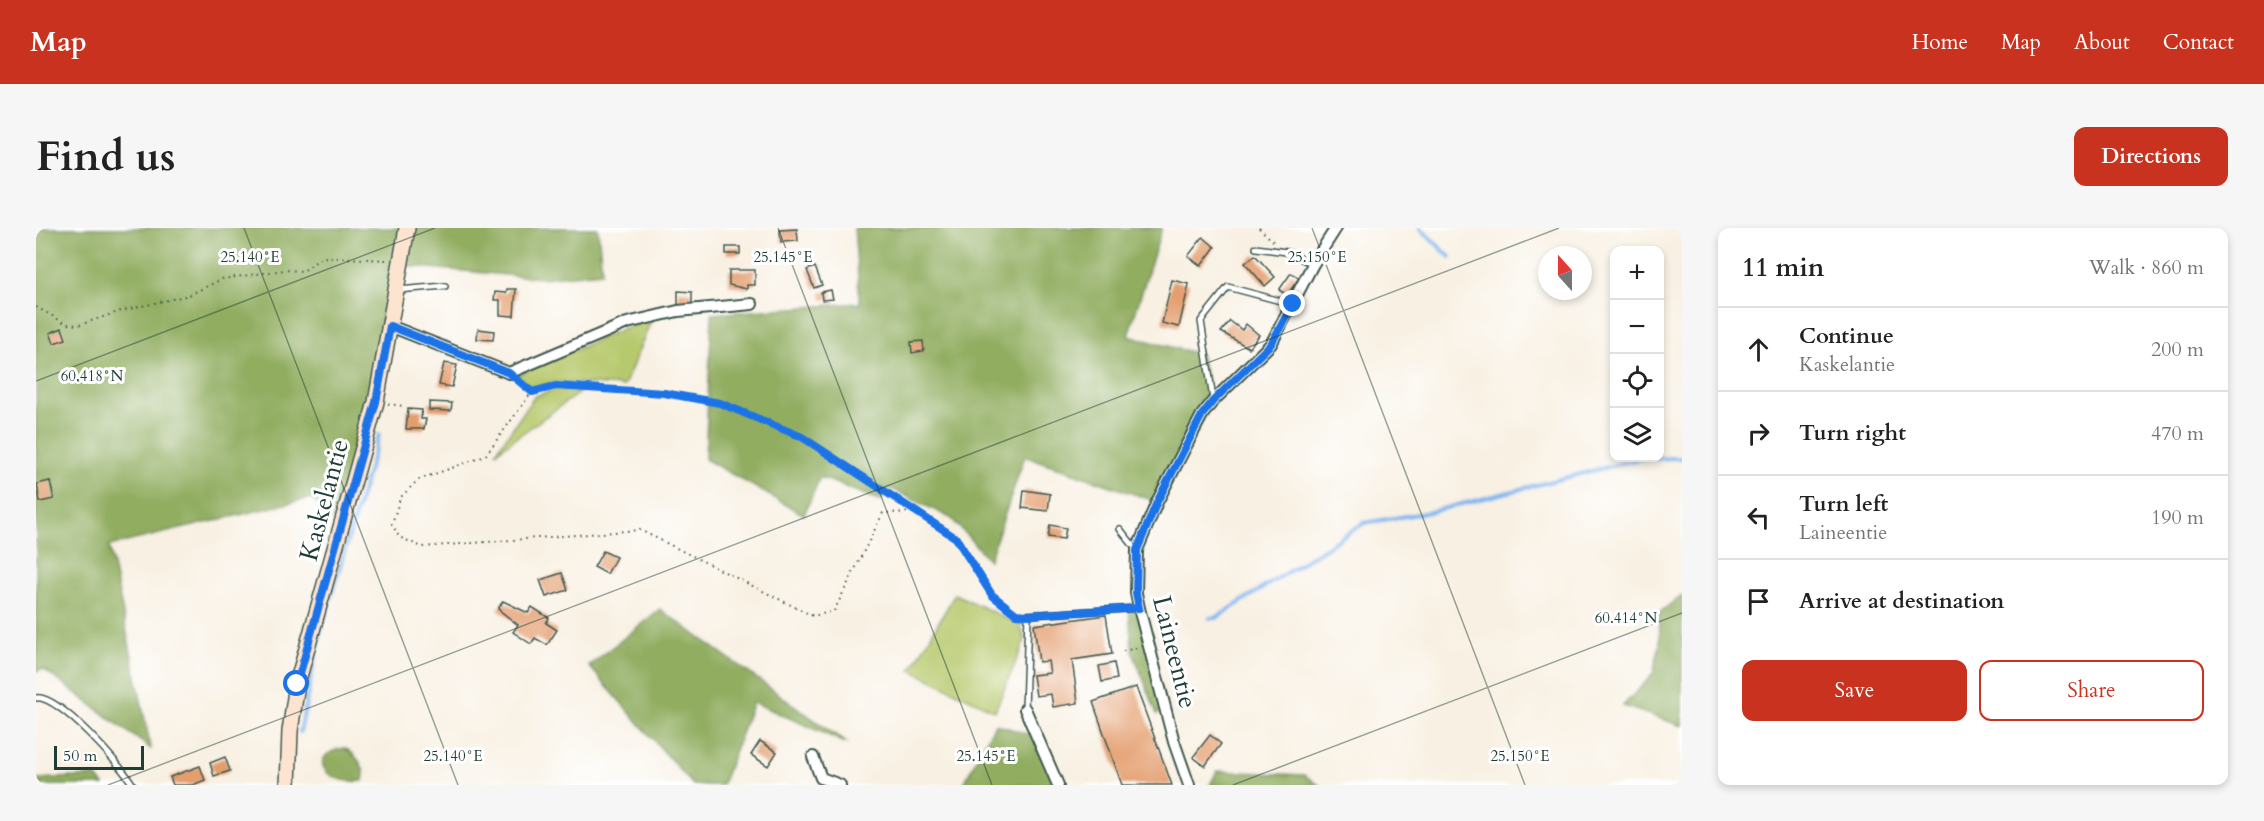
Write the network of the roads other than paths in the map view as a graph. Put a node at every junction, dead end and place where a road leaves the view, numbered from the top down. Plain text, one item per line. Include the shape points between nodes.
1 (408, 228) edge
2 (1336, 228) edge
3 (1256, 248) dead end
4 (1313, 264) junction
5 (445, 286) dead end
6 (397, 290) junction
7 (752, 304) dead end
8 (1293, 304) junction
9 (390, 326) junction
10 (1213, 401) junction
11 (1120, 529) dead end
12 (1137, 550) junction
13 (1139, 608) junction
14 (36, 698) edge
15 (1025, 709) joint
16 (813, 757) dead end
17 (133, 785) edge
18 (288, 785) edge
19 (840, 785) edge
20 (1058, 785) edge
21 (1189, 785) edge

1 - 6 street, Kaskelantie
2 - 4 street, Laineentie
3 - 4 lane via 1287,252
4 - 8 street, Laineentie
5 - 6 lane
6 - 9 street, Kaskelantie
7 - 9 street via 678,310 627,323 509,373
8 - 10 street, Laineentie via 1271,344
8 - 10 lane via 1228,287 1202,321
9 - 18 street, Kaskelantie via 376,402 297,684
10 - 12 street, Laineentie via 1157,502
11 - 12 lane
12 - 13 street, Laineentie
13 - 15 lane via 1028,615
13 - 21 street, Laineentie
14 - 17 lane via 54,703 74,720
15 - 20 street
16 - 19 street via 821,778

